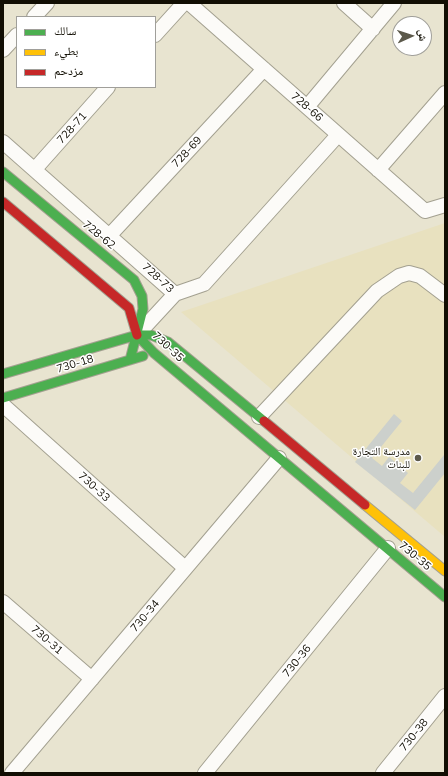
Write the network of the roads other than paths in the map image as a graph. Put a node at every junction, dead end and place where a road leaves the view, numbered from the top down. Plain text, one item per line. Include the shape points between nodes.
1 (47, 3) edge
2 (184, 3) edge
3 (189, 3) edge
4 (344, 3) edge
5 (394, 3) edge
6 (35, 16) edge
7 (373, 29) junction
8 (156, 34) edge
9 (16, 36) edge
10 (3, 50) edge
11 (264, 69) junction
12 (107, 88) edge
13 (445, 93) edge
14 (307, 107) junction
15 (338, 135) junction
16 (3, 142) edge
17 (35, 169) junction
18 (378, 170) junction
19 (3, 172) edge
20 (3, 202) edge
21 (445, 205) edge
22 (110, 235) junction
23 (176, 294) junction
24 (445, 295) edge
25 (137, 335) junction
26 (154, 353) junction
27 (130, 360) junction
28 (3, 374) edge
29 (3, 398) edge
30 (3, 405) edge
31 (259, 417) junction
32 (279, 458) junction
33 (388, 548) junction
34 (186, 568) junction
35 (445, 571) edge
36 (445, 597) edge
37 (3, 602) edge
38 (92, 679) junction
39 (445, 696) edge
40 (12, 773) edge
41 (206, 773) edge
42 (383, 773) edge

1 - 6 street
2 - 8 street
3 - 11 street, 728-66
4 - 7 street
5 - 7 street
7 - 14 street
9 - 10 street
11 - 14 street, 728-66
11 - 22 street, 728-69
12 - 17 street, 728-71
13 - 18 street
14 - 15 street, 728-66
15 - 18 street, 728-66
15 - 23 street, 728-73 via 204,284
16 - 17 street, 728-73
17 - 22 street, 728-73
18 - 21 street, 728-66 via 425,211
19 - 25 street, 728-62 via 134,280 142,296 143,309
20 - 25 street, 728-62 via 129,308
22 - 23 street, 728-73
23 - 25 street
24 - 31 street via 420,276 410,273 399,276 377,291
25 - 26 street, 730-35
25 - 27 street, 728-62
25 - 28 street, 730-18
25 - 31 street, 730-35 via 151,335 168,342
26 - 27 street, 730-18
26 - 32 street, 730-35
27 - 29 street, 730-18
30 - 34 street, 730-33
31 - 35 street, 730-35
32 - 33 street, 730-35
32 - 34 street, 730-34
33 - 36 street, 730-35
33 - 41 street, 730-36
34 - 38 street, 730-34
37 - 38 street, 730-31
38 - 40 street, 730-34
39 - 42 street, 730-38

